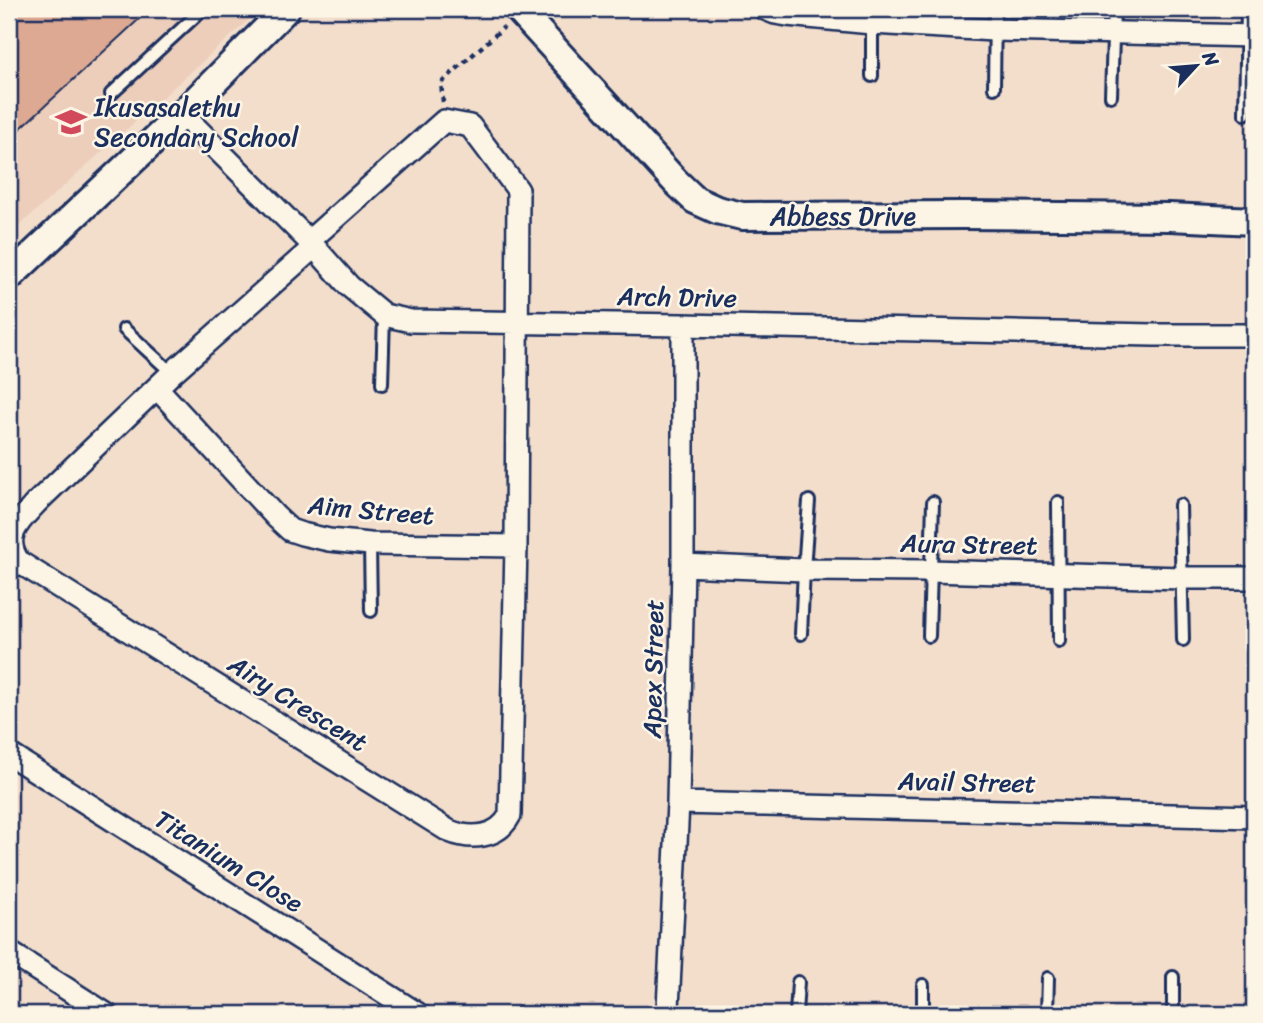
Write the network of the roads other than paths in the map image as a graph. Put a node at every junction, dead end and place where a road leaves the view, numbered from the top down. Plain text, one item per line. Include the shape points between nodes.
1 (203, 9) edge
2 (765, 9) edge
3 (1114, 9) edge
4 (1247, 9) edge
5 (519, 10) edge
6 (274, 16) edge
7 (880, 18) edge
8 (994, 19) edge
9 (1114, 32) junction
10 (1250, 36) edge
11 (872, 76) dead end
12 (994, 88) dead end
13 (111, 94) dead end
14 (1111, 96) dead end
15 (182, 114) junction
16 (1245, 114) dead end
17 (1254, 221) edge
18 (312, 244) junction
19 (9, 277) edge
20 (384, 315) junction
21 (518, 323) junction
22 (683, 324) junction
23 (124, 329) dead end
24 (1254, 335) edge
25 (172, 373) junction
26 (382, 384) dead end
27 (157, 388) junction
28 (809, 501) dead end
29 (933, 502) dead end
30 (1058, 502) dead end
31 (1180, 505) dead end
32 (370, 544) junction
33 (516, 546) junction
34 (684, 565) junction
35 (804, 570) junction
36 (930, 571) junction
37 (1059, 574) junction
38 (1183, 578) junction
39 (1254, 578) edge
40 (371, 611) dead end
41 (801, 634) dead end
42 (929, 636) dead end
43 (1184, 640) dead end
44 (1059, 641) dead end
45 (9, 754) edge
46 (678, 803) junction
47 (1254, 817) edge
48 (9, 952) edge
49 (1173, 977) dead end
50 (1048, 978) dead end
51 (798, 982) dead end
52 (923, 985) dead end
53 (106, 1014) edge
54 (418, 1014) edge
55 (670, 1014) edge
56 (796, 1014) edge
57 (923, 1014) edge
58 (1047, 1014) edge
59 (1173, 1014) edge

1 - 13 lane
2 - 7 street
3 - 9 lane
4 - 10 lane
5 - 17 street, Abbess Drive via 675,181 695,201 717,210 743,216
6 - 15 street
7 - 8 street
7 - 11 lane
8 - 9 street
8 - 12 lane
9 - 10 street
9 - 14 lane
10 - 16 lane
15 - 18 street, Arch Drive
15 - 19 street
18 - 20 street, Arch Drive via 349,286
18 - 21 street, Airy Crescent via 444,121 470,126 518,190
18 - 25 street, Airy Crescent
20 - 21 street, Arch Drive via 411,321
20 - 26 lane
21 - 22 street, Arch Drive
21 - 33 street, Airy Crescent
22 - 24 street, Arch Drive
22 - 34 street, Apex Street
23 - 25 lane
25 - 27 street, Airy Crescent
27 - 32 street, Aim Street via 290,530
27 - 33 street, Airy Crescent via 20,521 10,545 19,562 462,836 497,831 510,815
28 - 35 lane
29 - 36 lane
30 - 37 lane
31 - 38 lane
32 - 33 street, Aim Street
32 - 40 lane
34 - 35 street, Aura Street
34 - 46 street, Apex Street
35 - 36 street, Aura Street
35 - 41 lane
36 - 37 street, Aura Street
36 - 42 lane
37 - 38 street, Aura Street
37 - 44 lane
38 - 39 street, Aura Street
38 - 43 lane
45 - 54 street, Titanium Close
46 - 47 street, Avail Street
46 - 55 street, Apex Street
48 - 53 street
49 - 59 lane
50 - 58 lane
51 - 56 lane
52 - 57 lane

